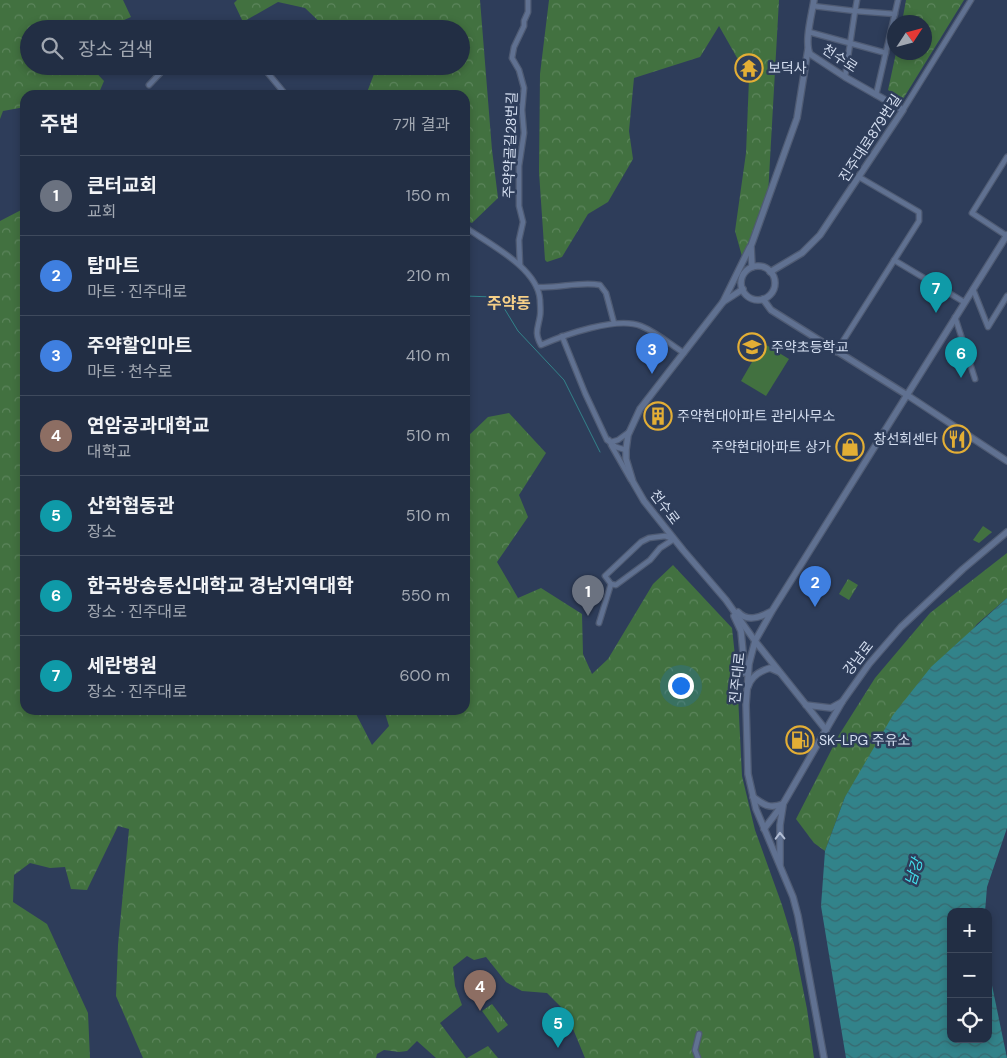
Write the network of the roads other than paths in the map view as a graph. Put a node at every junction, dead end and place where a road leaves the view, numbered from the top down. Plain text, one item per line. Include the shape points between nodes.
1 (528, 0) edge
2 (857, 0) edge
3 (898, 0) edge
4 (971, 0) edge
5 (813, 3) edge
6 (855, 11) junction
7 (895, 14) junction
8 (809, 32) junction
9 (850, 44) junction
10 (808, 49) junction
11 (886, 53) junction
12 (158, 75) edge
13 (269, 75) edge
14 (845, 77) junction
15 (149, 84) dead end
16 (282, 90) edge
17 (876, 95) junction
18 (903, 110) junction
19 (1007, 157) edge
20 (859, 177) junction
21 (470, 230) edge
22 (1007, 235) edge
23 (751, 246) junction
24 (894, 260) junction
25 (520, 265) junction
26 (752, 267) junction
27 (770, 272) junction
28 (537, 287) junction
29 (742, 289) junction
30 (972, 289) junction
31 (1007, 296) edge
32 (763, 299) junction
33 (723, 302) junction
34 (964, 302) junction
35 (955, 317) junction
36 (614, 324) junction
37 (562, 336) junction
38 (836, 352) junction
39 (684, 353) junction
40 (976, 379) dead end
41 (907, 395) junction
42 (629, 432) junction
43 (607, 440) junction
44 (626, 450) junction
45 (1007, 461) edge
46 (644, 501) junction
47 (1007, 532) edge
48 (674, 539) junction
49 (611, 584) junction
50 (726, 600) junction
51 (772, 611) junction
52 (599, 623) dead end
53 (756, 641) junction
54 (781, 673) junction
55 (746, 692) junction
56 (842, 702) junction
57 (806, 705) junction
58 (826, 730) junction
59 (753, 797) junction
60 (783, 804) junction
61 (764, 828) junction
62 (780, 868) junction
63 (699, 1034) dead end
64 (698, 1058) edge
65 (824, 1058) edge

1 - 25 street, 주약약골길28번길 via 528,12 512,58 524,88 524,133 519,166 519,206 523,222 519,240
2 - 6 street
3 - 7 street
4 - 18 street, 진주대로879번길
5 - 6 street
5 - 8 street, 천수로
6 - 7 street
6 - 9 street
7 - 11 street
8 - 9 street
8 - 10 street, 천수로
9 - 11 street
9 - 14 street
10 - 14 street, 천수로 via 812,56
10 - 23 street via 797,118
11 - 17 street
12 - 15 street
13 - 16 street
14 - 17 street, 천수로
17 - 18 street, 천수로
18 - 20 street, 진주대로879번길
19 - 22 street, 진주대로 via 972,213
20 - 24 street via 919,212 919,221
20 - 27 street, 진주대로879번길 via 810,246
21 - 25 street
22 - 30 street, 진주대로
23 - 26 street
23 - 33 street
24 - 34 street
24 - 38 street
25 - 28 street
26 - 27 street via 762,267
26 - 29 street via 744,274
27 - 32 street via 774,290
28 - 36 street via 600,285 606,294
28 - 37 street via 540,316 536,336 540,345
29 - 32 street via 754,299
29 - 33 street, 천수로
30 - 31 street via 988,327
30 - 34 street, 진주대로
32 - 38 street via 771,310
33 - 39 street, 천수로
34 - 35 street, 진주대로
35 - 40 street
35 - 41 street, 진주대로
36 - 37 street
36 - 39 street via 640,326
37 - 43 street
38 - 41 street
39 - 42 street, 천수로 via 640,409
41 - 45 street
41 - 51 street, 진주대로
42 - 43 street via 618,440
42 - 44 street, 천수로
43 - 44 street via 616,448
43 - 46 street
44 - 46 street, 천수로 via 631,476
46 - 48 street, 천수로
47 - 56 street, 강남로 via 901,627 868,664
48 - 49 street via 616,585
48 - 49 street via 660,536 641,542 605,576
48 - 50 street, 천수로
49 - 52 street
50 - 51 street via 741,616 748,618
50 - 53 street, 천수로
50 - 55 street via 741,631
51 - 53 street, 진주대로
53 - 54 street, 천수로
53 - 55 street, 진주대로
54 - 55 street via 770,668 759,672
54 - 57 street, 천수로
55 - 59 street, 진주대로 via 748,774
56 - 57 street via 831,708
56 - 58 street, 강남로
57 - 58 street, 천수로
58 - 60 street, 강남로
59 - 60 street via 767,807
59 - 61 street, 진주대로
60 - 61 street, 강남로
62 -> 60 street
61 - 62 street, 진주대로
62 - 65 street, 진주대로 via 800,923
63 - 64 street via 695,1050

